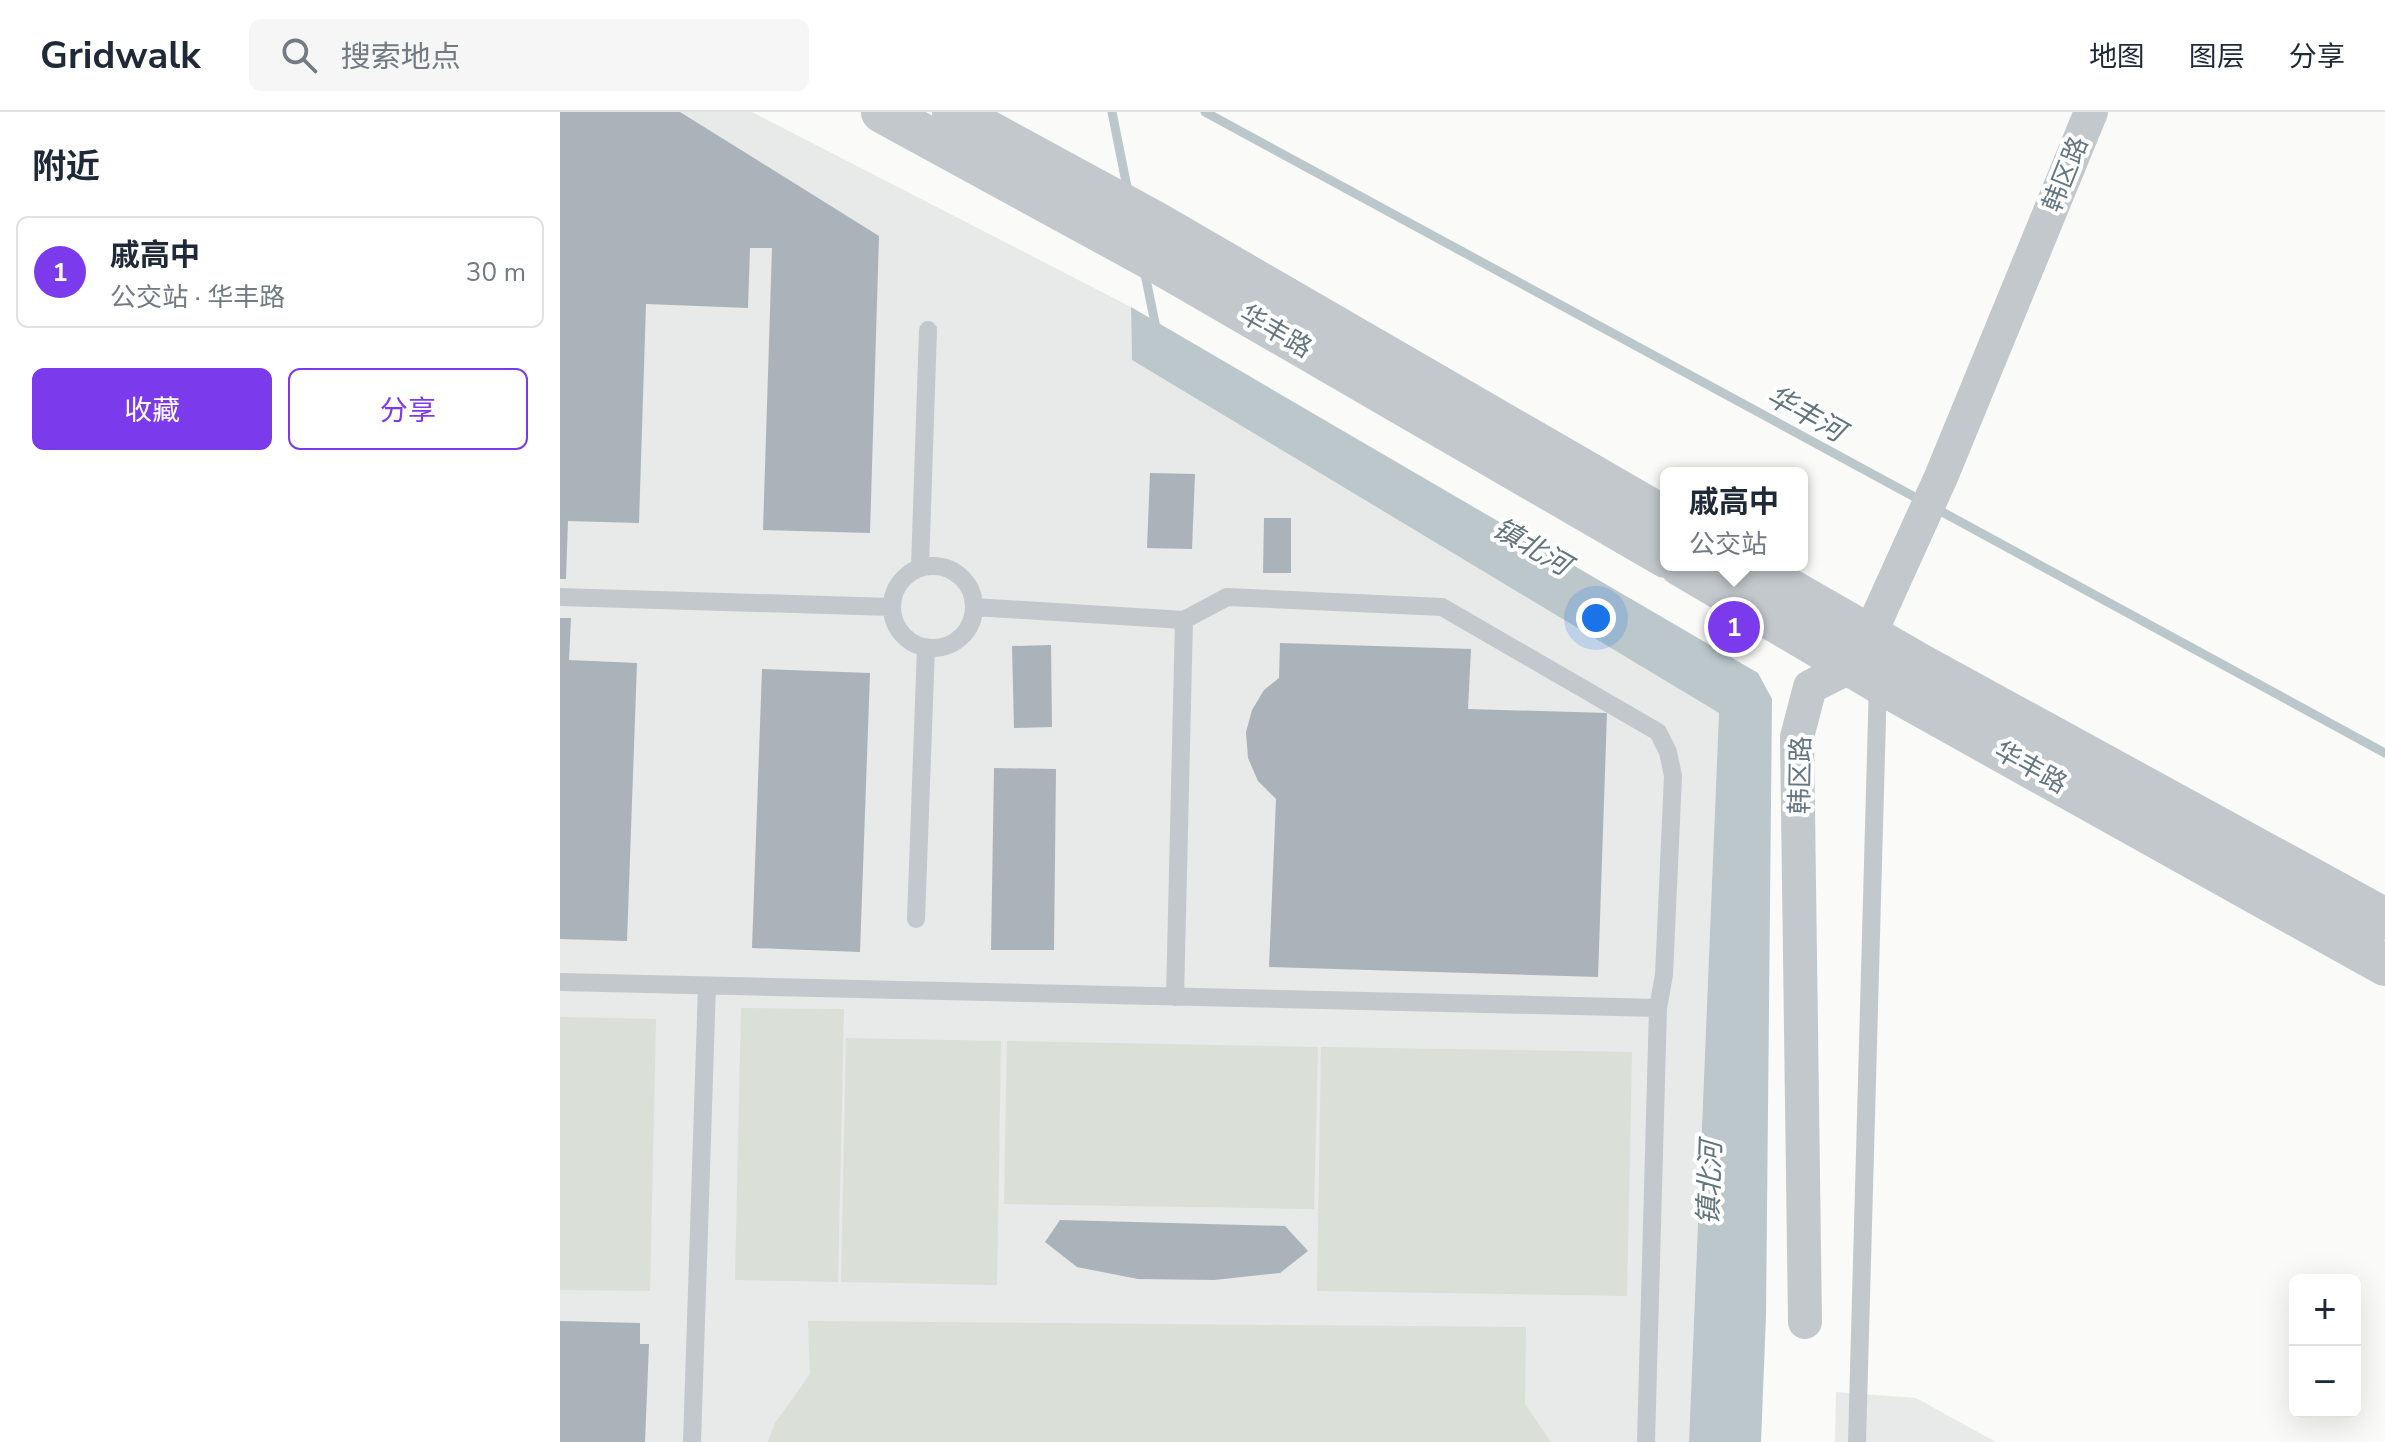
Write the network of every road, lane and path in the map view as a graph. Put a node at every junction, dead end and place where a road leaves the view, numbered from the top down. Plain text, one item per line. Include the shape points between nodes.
1 (882, 112) edge
2 (953, 112) edge
3 (2091, 112) edge
4 (1136, 231) junction
5 (928, 330) dead end
6 (1660, 515) edge
7 (1660, 554) edge
8 (920, 567) junction
9 (1692, 571) edge
10 (1754, 571) edge
11 (560, 597) edge
12 (891, 607) junction
13 (974, 607) junction
14 (1184, 620) junction
15 (926, 648) junction
16 (1866, 661) junction
17 (916, 919) dead end
18 (2385, 919) edge
19 (2385, 965) edge
20 (560, 982) edge
21 (707, 986) junction
22 (1175, 997) junction
23 (1658, 1008) junction
24 (1805, 1322) dead end
25 (692, 1442) edge
26 (1646, 1442) edge
27 (1857, 1442) edge

1 - 4 street, 华丰路
2 - 4 street, 华丰路 via 1110,198
3 - 16 street, 韩区路
4 - 6 street, 华丰路
4 - 7 street, 华丰路 via 1162,265
5 - 8 lane
8 - 12 lane via 899,582
8 - 13 lane via 946,567 958,573 973,594
9 - 16 street, 华丰路
10 - 16 street, 华丰路
11 - 12 lane
12 - 15 lane via 901,634
13 - 14 lane
13 - 15 lane via 965,634 940,648
14 - 22 lane
14 - 23 lane via 1227,597 1442,607 1658,732 1673,776
15 - 17 lane
16 - 18 street, 华丰路
16 - 19 street, 华丰路
16 - 24 street, 韩区路 via 1810,687 1797,737
16 - 27 lane
20 - 21 lane
21 - 22 lane
21 - 25 lane
22 - 23 lane
23 - 26 lane

